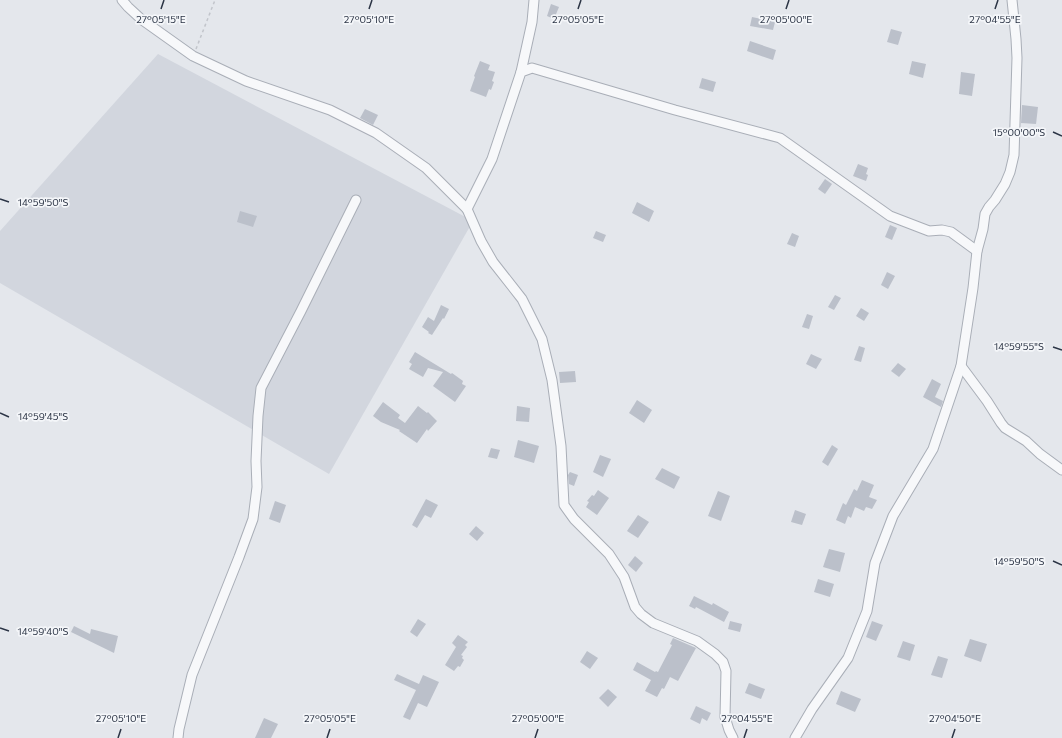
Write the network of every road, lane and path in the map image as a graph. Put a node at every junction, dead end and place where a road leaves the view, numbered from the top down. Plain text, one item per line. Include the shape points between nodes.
1 (122, 0) edge
2 (215, 0) edge
3 (534, 0) edge
4 (1012, 0) edge
5 (193, 56) junction
6 (521, 72) junction
7 (356, 200) dead end
8 (467, 209) junction
9 (977, 251) junction
10 (961, 366) junction
11 (1062, 470) edge
12 (178, 738) edge
13 (733, 738) edge
14 (795, 738) edge

1 - 5 street via 141,19
2 - 5 path
3 - 6 street
4 - 9 street via 1017,58 1014,155 1005,184 985,214
5 - 8 street via 246,81 330,110 376,133 426,168
6 - 8 street via 492,159
6 - 9 street via 532,68 780,138 890,216 929,231 951,232
7 - 12 street via 261,388 256,460 257,487 253,519 192,675
8 - 13 street via 493,262 522,299 542,339 552,380 561,446 564,505 574,519 609,554 624,577 635,607 641,614 653,623 696,641 716,654 723,662 726,671 725,717
9 - 10 street
10 - 11 street via 1000,423
10 - 14 street via 932,449 893,516 875,563 867,611 848,658

